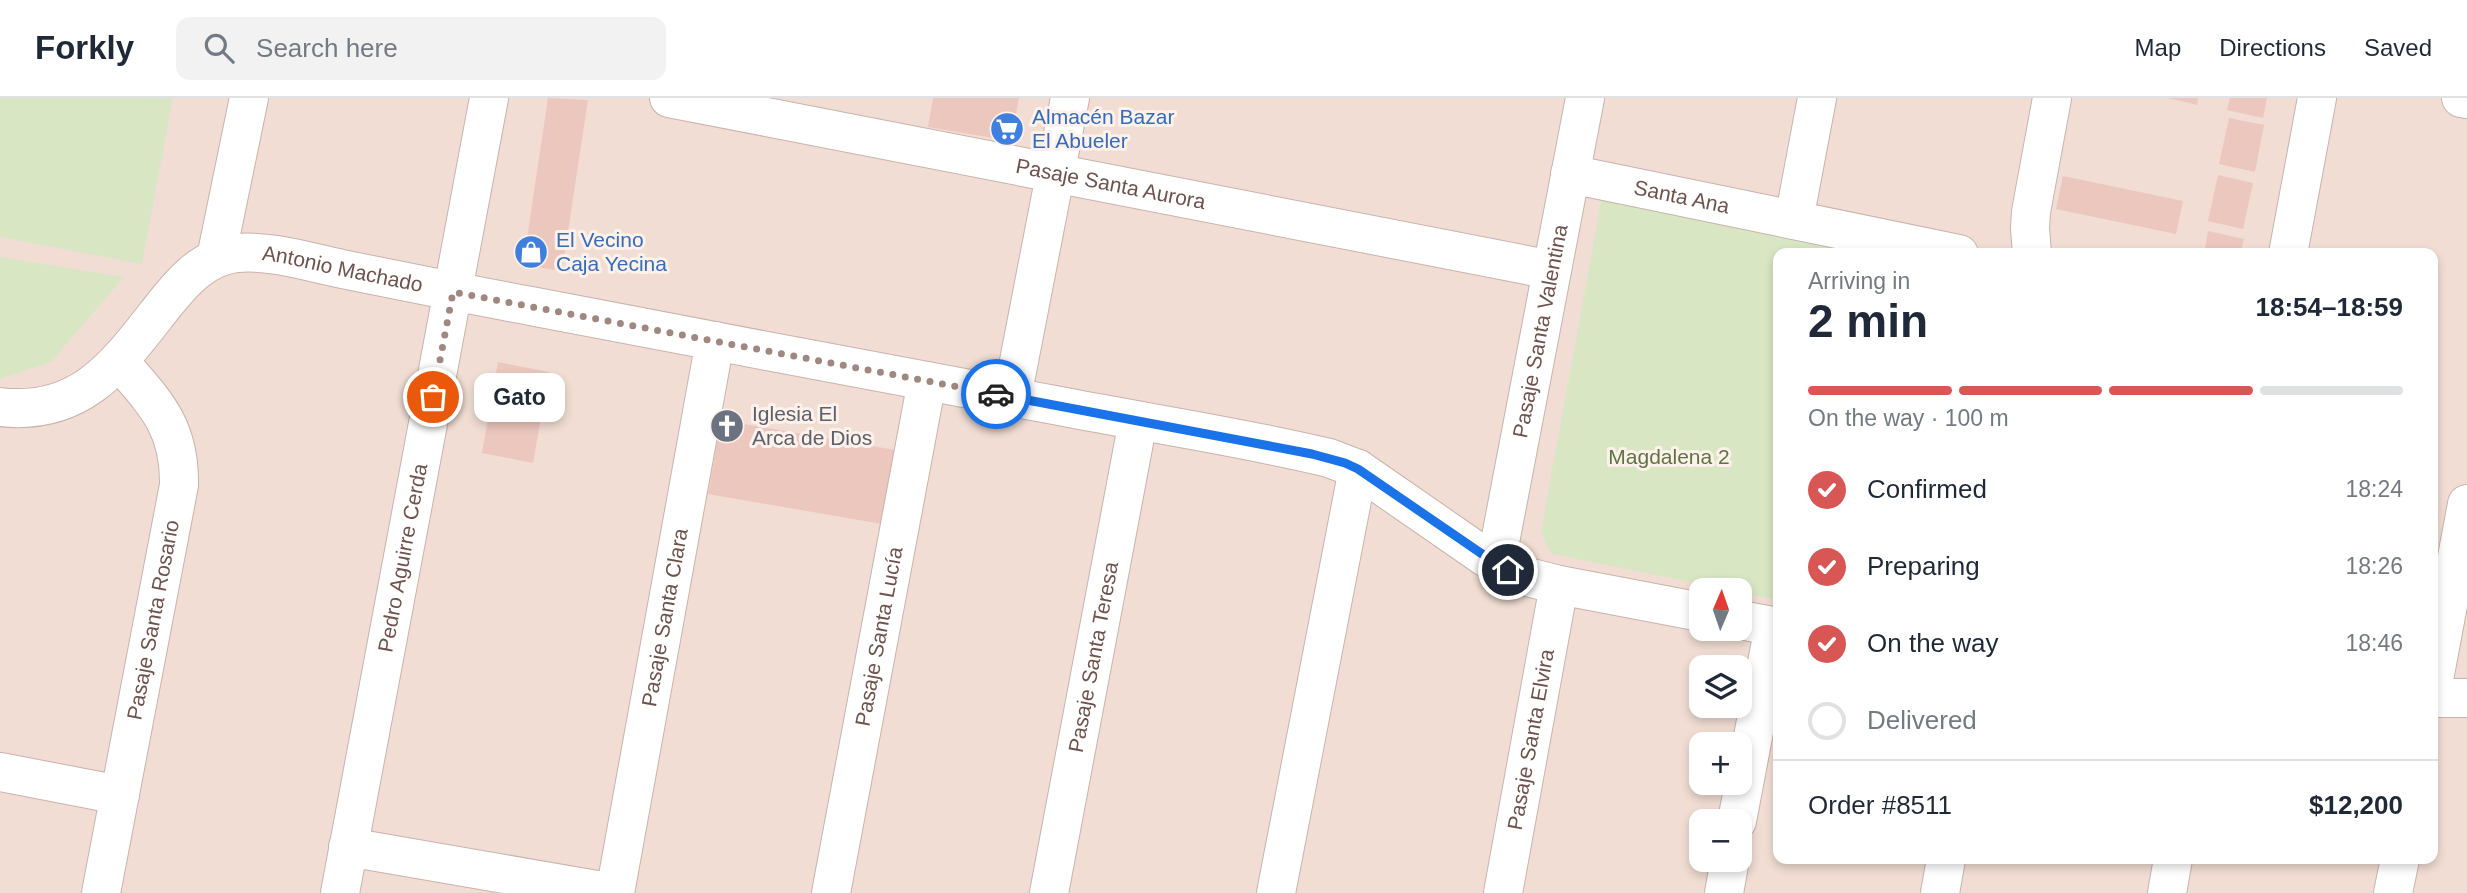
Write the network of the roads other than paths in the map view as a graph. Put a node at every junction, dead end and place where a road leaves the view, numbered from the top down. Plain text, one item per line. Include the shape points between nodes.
1 (249, 98) edge
2 (489, 98) edge
3 (669, 98) edge
4 (1070, 98) edge
5 (1585, 98) edge
6 (1817, 98) edge
7 (2052, 98) edge
8 (2318, 98) edge
9 (2461, 98) edge
10 (2467, 99) edge
11 (1056, 173) junction
12 (1570, 174) junction
13 (1794, 220) junction
14 (1930, 248) edge
15 (2032, 248) edge
16 (2289, 248) edge
17 (216, 258) junction
18 (1552, 270) junction
19 (453, 292) junction
20 (715, 341) junction
21 (119, 361) junction
22 (927, 381) junction
23 (1012, 397) junction
24 (0, 407) edge
25 (1138, 421) junction
26 (1358, 469) junction
27 (2467, 504) edge
28 (1496, 563) junction
29 (1559, 585) junction
30 (1689, 610) edge
31 (1764, 624) edge
32 (2438, 658) edge
33 (2438, 698) edge
34 (2467, 698) edge
35 (0, 772) edge
36 (120, 795) junction
37 (1739, 809) edge
38 (348, 847) junction
39 (1945, 864) edge
40 (2172, 864) edge
41 (2399, 864) edge
42 (1728, 872) edge
43 (101, 893) edge
44 (340, 893) edge
45 (614, 893) edge
46 (831, 893) edge
47 (1049, 893) edge
48 (1276, 893) edge
49 (1503, 893) edge
50 (1724, 893) edge
51 (1940, 893) edge
52 (2166, 893) edge
53 (2393, 893) edge

1 - 17 street
2 - 19 street, Pedro Aguirre Cerda
3 - 11 street, Pasaje Santa Aurora
4 - 11 street
5 - 12 street, Pasaje Santa Valentina
6 - 13 street
7 - 15 street via 2031,212
8 - 16 street
9 - 10 street
11 - 18 street, Pasaje Santa Aurora
11 - 23 street
12 - 13 street, Santa Ana
12 - 18 street, Pasaje Santa Valentina
13 - 14 street, Santa Ana
17 - 19 street, Antonio Machado via 234,253 271,255
17 - 21 street, Antonio Machado via 188,276
18 - 28 street, Pasaje Santa Valentina
19 - 20 street, Antonio Machado
19 - 38 street, Pedro Aguirre Cerda
20 - 22 street, Antonio Machado
20 - 45 street, Pasaje Santa Clara
21 - 24 street, Antonio Machado via 101,379 56,403
21 - 36 street, Pasaje Santa Rosario via 168,423 180,465
22 - 23 street, Antonio Machado
22 - 46 street, Pasaje Santa Lucía
23 - 25 street, Antonio Machado
25 - 26 street, Antonio Machado via 1312,454
25 - 47 street, Pasaje Santa Teresa
26 - 28 street, Antonio Machado
26 - 48 street
27 - 32 street
28 - 29 street, Antonio Machado
29 - 30 street, Antonio Machado
29 - 49 street, Pasaje Santa Elvira
31 - 37 street
33 - 34 street
35 - 36 street
36 - 43 street, Pasaje Santa Rosario
38 - 44 street, Pedro Aguirre Cerda
38 - 45 street
39 - 51 street
40 - 52 street
41 - 53 street
42 - 50 street

